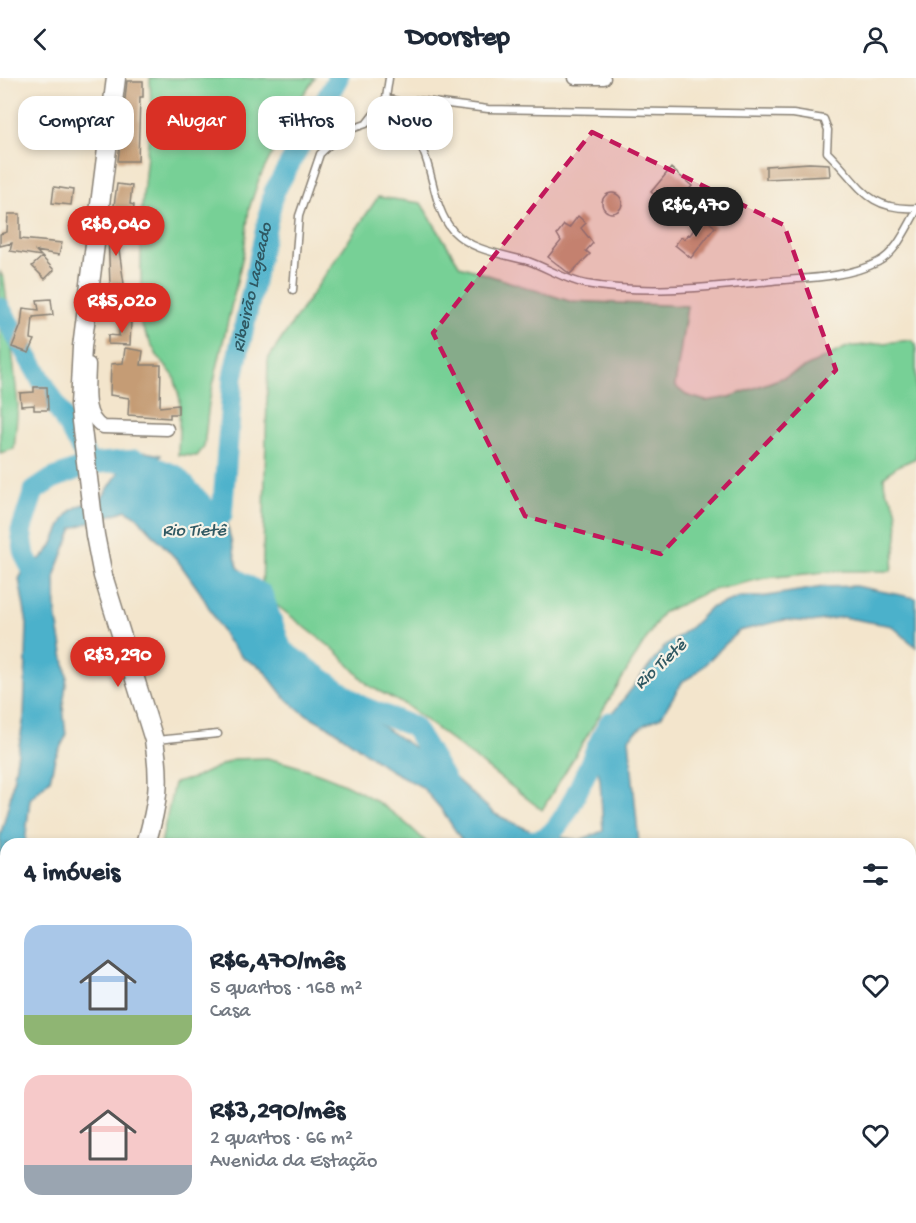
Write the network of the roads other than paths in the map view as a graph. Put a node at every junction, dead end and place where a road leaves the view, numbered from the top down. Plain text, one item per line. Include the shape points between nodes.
1 (116, 78) edge
2 (389, 78) edge
3 (575, 78) edge
4 (604, 78) edge
5 (386, 96) edge
6 (453, 105) edge
7 (367, 123) edge
8 (422, 150) edge
9 (916, 210) edge
10 (292, 290) dead end
11 (87, 322) junction
12 (167, 429) dead end
13 (218, 734) dead end
14 (154, 740) junction
15 (147, 838) edge

1 - 11 street
2 - 5 lane
3 - 4 street
6 - 9 lane via 488,109 793,114 824,118 827,152 873,202
7 - 10 lane via 343,132 320,154 299,216
8 - 9 lane via 437,201 452,230 482,249 531,262 567,280 630,290 810,278 854,271 880,261 892,250
11 - 12 street via 90,412 95,423 103,428
11 - 14 street via 79,375 81,431 95,535 113,615
13 - 14 lane
14 - 15 street via 159,784

